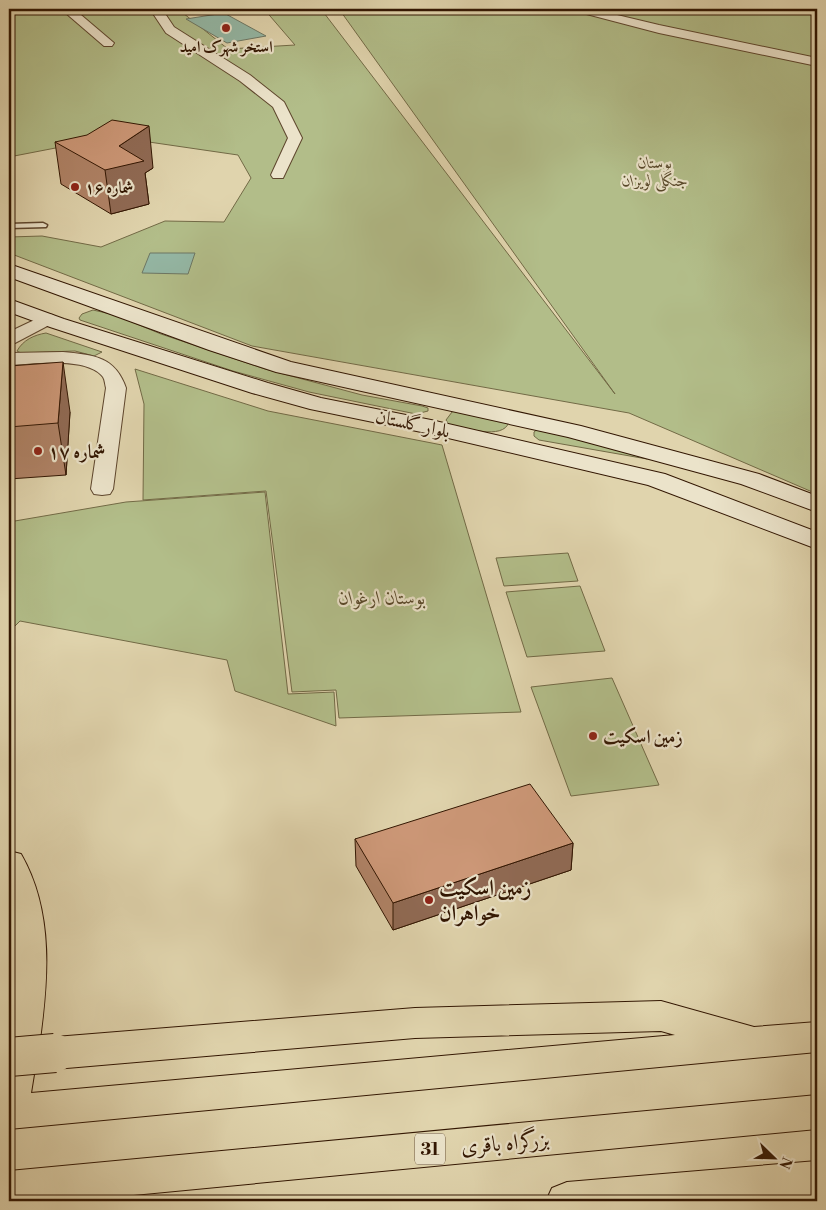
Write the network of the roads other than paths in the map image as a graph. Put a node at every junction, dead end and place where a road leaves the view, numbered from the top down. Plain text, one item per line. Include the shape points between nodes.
1 (67, 9) edge
2 (156, 9) edge
3 (579, 9) edge
4 (108, 43) dead end
5 (817, 62) edge
6 (278, 175) dead end
7 (43, 225) dead end
8 (9, 226) edge
9 (9, 270) edge
10 (100, 302) junction
11 (9, 305) edge
12 (52, 321) junction
13 (9, 339) edge
14 (9, 359) edge
15 (450, 403) junction
16 (431, 427) junction
17 (102, 489) dead end
18 (817, 505) edge
19 (817, 541) edge
20 (9, 863) edge
21 (817, 1037) edge
22 (756, 1042) junction
23 (9, 1057) edge
24 (9, 1110) edge
25 (817, 1112) edge
26 (817, 1179) edge
27 (26, 1186) edge
28 (567, 1201) edge

1 - 4 street
2 - 6 street via 170,30 245,78 279,105 295,138
3 - 5 street
7 - 8 lane
9 - 10 main road, بلوار گلستان
10 - 12 main road
10 - 15 main road, بلوار گلستان via 284,367
11 - 12 main road, بلوار گلستان
12 - 13 street
12 - 16 main road, بلوار گلستان via 260,388 318,404
14 - 17 street via 80,359 111,374 116,388
15 - 16 main road
15 - 18 main road, بلوار گلستان via 574,431 731,474
16 - 19 main road, بلوار گلستان via 656,479
20 - 24 highway via 18,881 30,945 23,1029
21 - 22 highway
22 - 23 highway, bridge via 661,1016 415,1023
22 - 24 highway
25 - 27 highway, بزرگراه باقری / 31
26 - 28 highway

